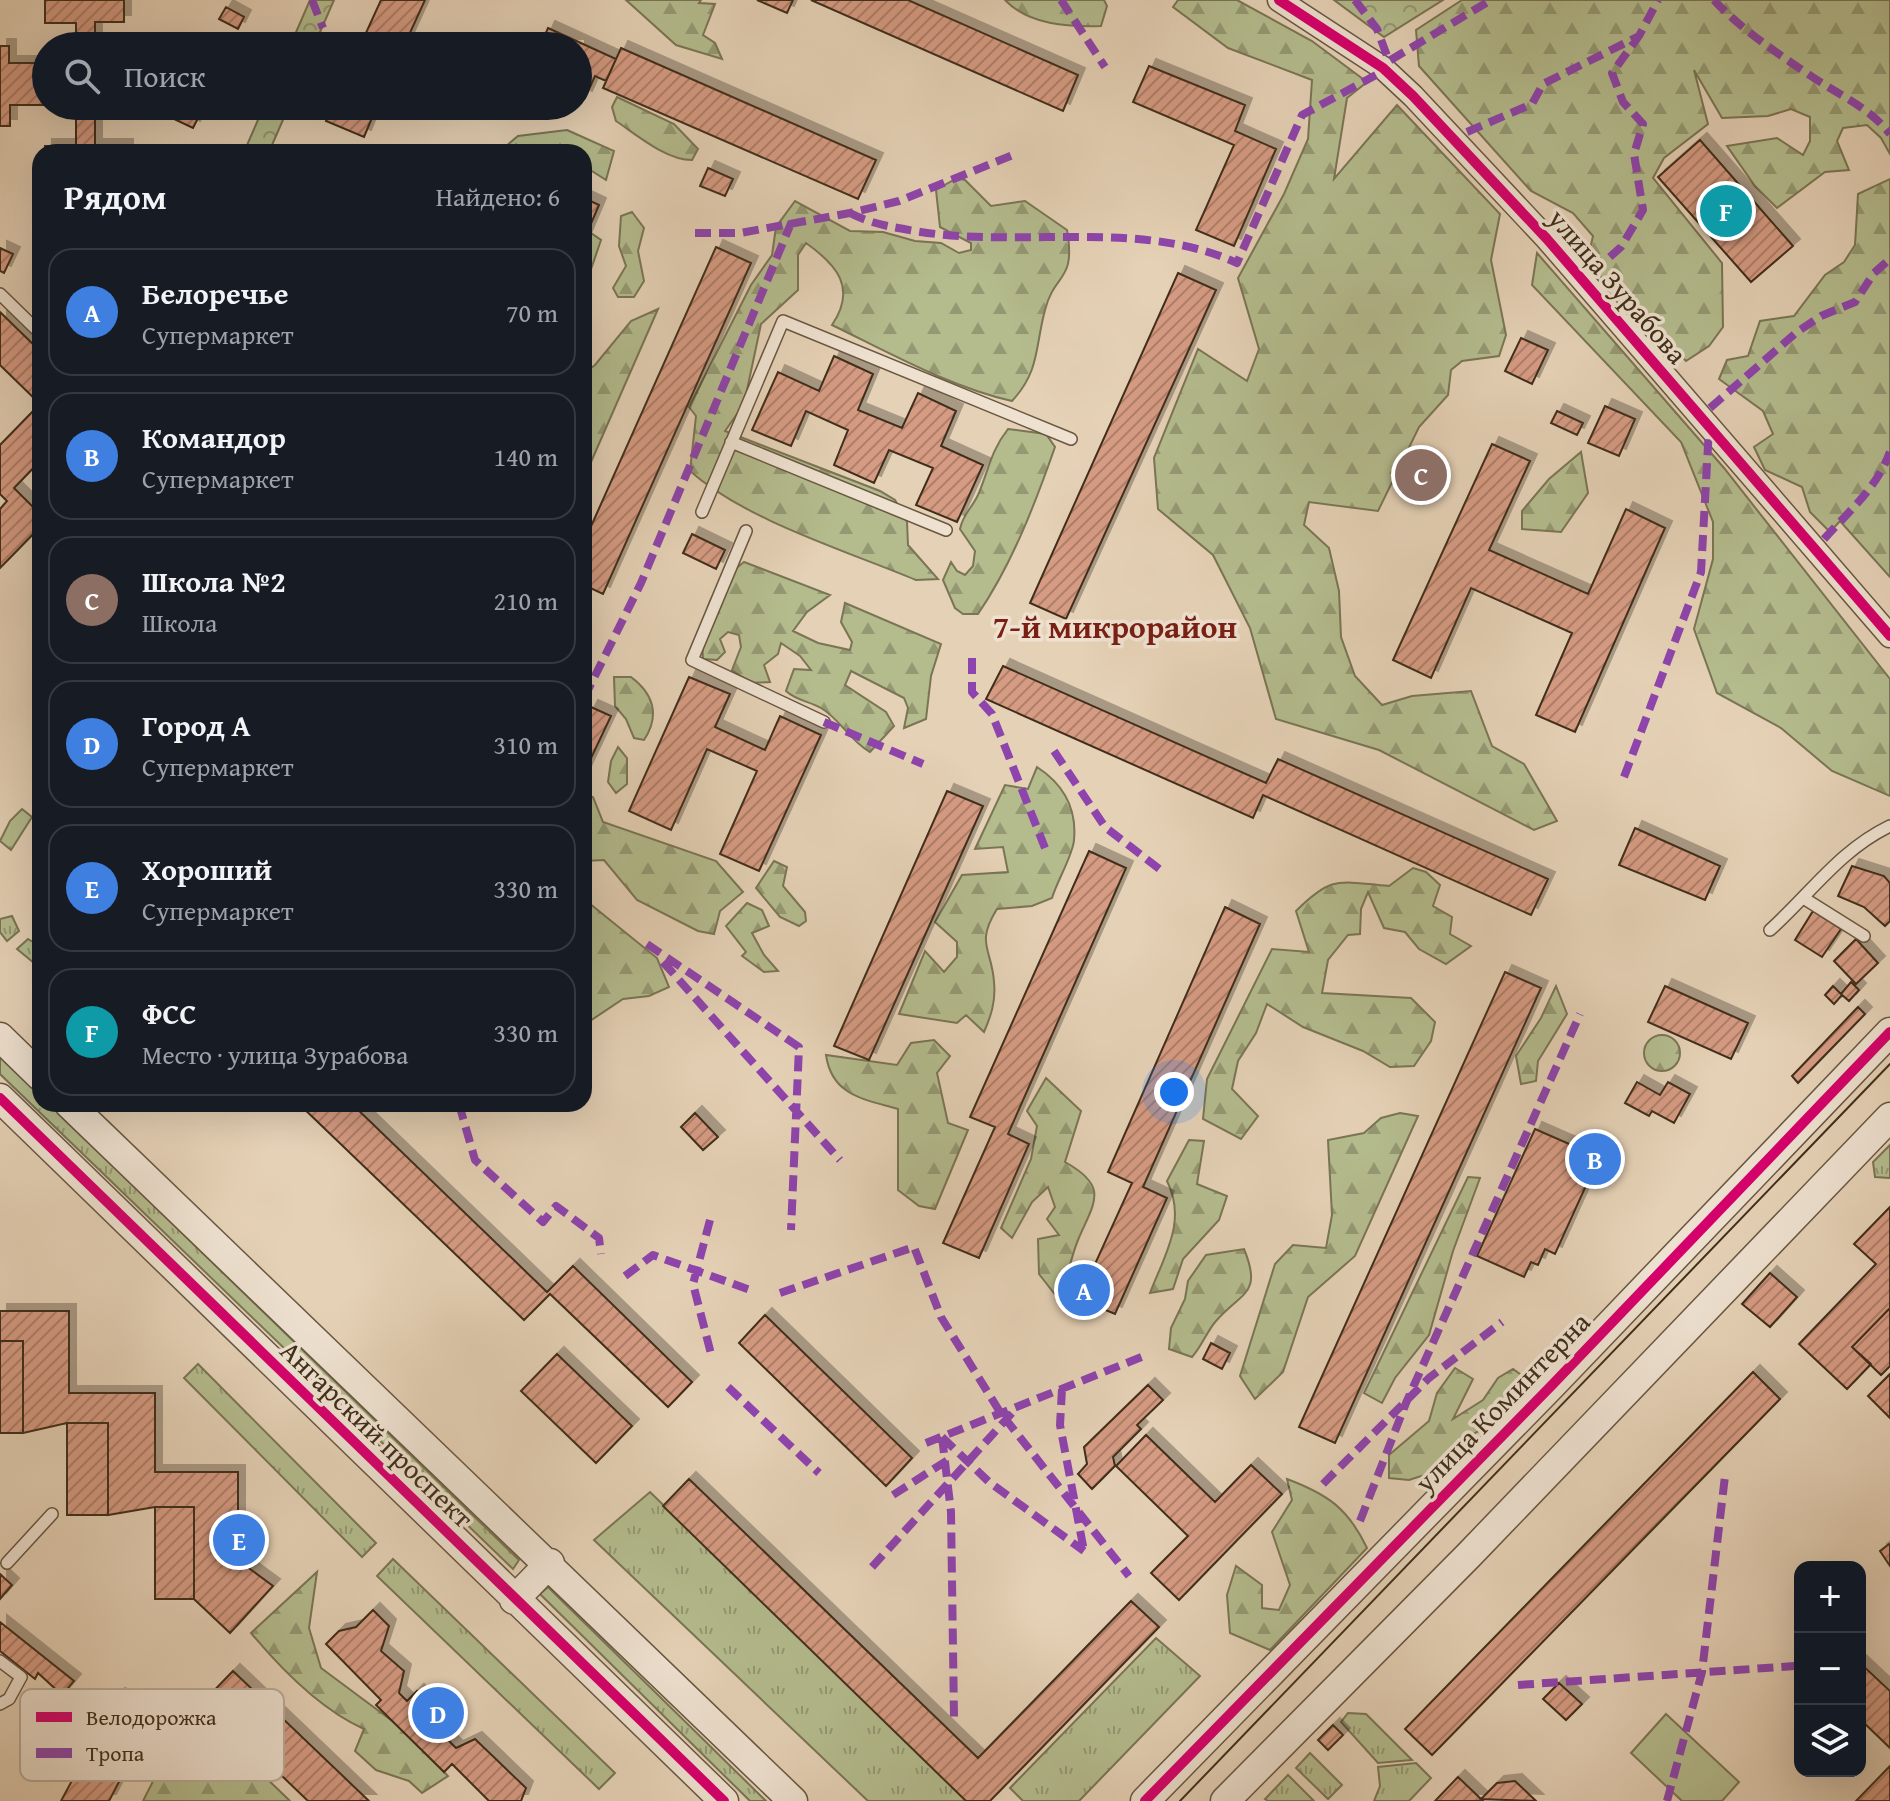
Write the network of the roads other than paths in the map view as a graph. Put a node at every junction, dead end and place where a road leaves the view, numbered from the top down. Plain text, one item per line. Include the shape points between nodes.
1 (1279, 0) edge
2 (0, 294) edge
3 (32, 325) edge
4 (1071, 439) dead end
5 (731, 442) junction
6 (702, 512) dead end
7 (946, 530) dead end
8 (746, 531) dead end
9 (1890, 636) edge
10 (824, 722) dead end
11 (1890, 826) edge
12 (1805, 899) junction
13 (1770, 930) dead end
14 (1864, 936) dead end
15 (1890, 1032) edge
16 (0, 1037) edge
17 (32, 1068) edge
18 (0, 1098) edge
19 (77, 1112) edge
20 (1890, 1117) edge
21 (52, 1514) dead end
22 (7, 1563) dead end
23 (550, 1563) junction
24 (514, 1600) junction
25 (0, 1661) edge
26 (0, 1704) edge
27 (724, 1801) edge
28 (793, 1801) edge
29 (1145, 1801) edge
30 (1225, 1801) edge

1 - 9 street, улица Зурабова via 1383,68 1413,96 1547,239
2 - 3 lane
4 - 5 lane via 783,321
5 - 6 lane
5 - 7 lane
8 - 10 lane via 692,660
11 - 12 lane via 1847,851
12 - 13 lane
12 - 14 lane
15 - 29 street, улица Коминтерна
16 - 17 street
18 - 24 street, Ангарский проспект
19 - 23 street, Ангарский проспект
20 - 30 street
21 - 22 lane
23 - 24 street
23 - 28 street, Ангарский проспект
24 - 27 street, Ангарский проспект
25 - 26 lane via 21,1677 9,1699

